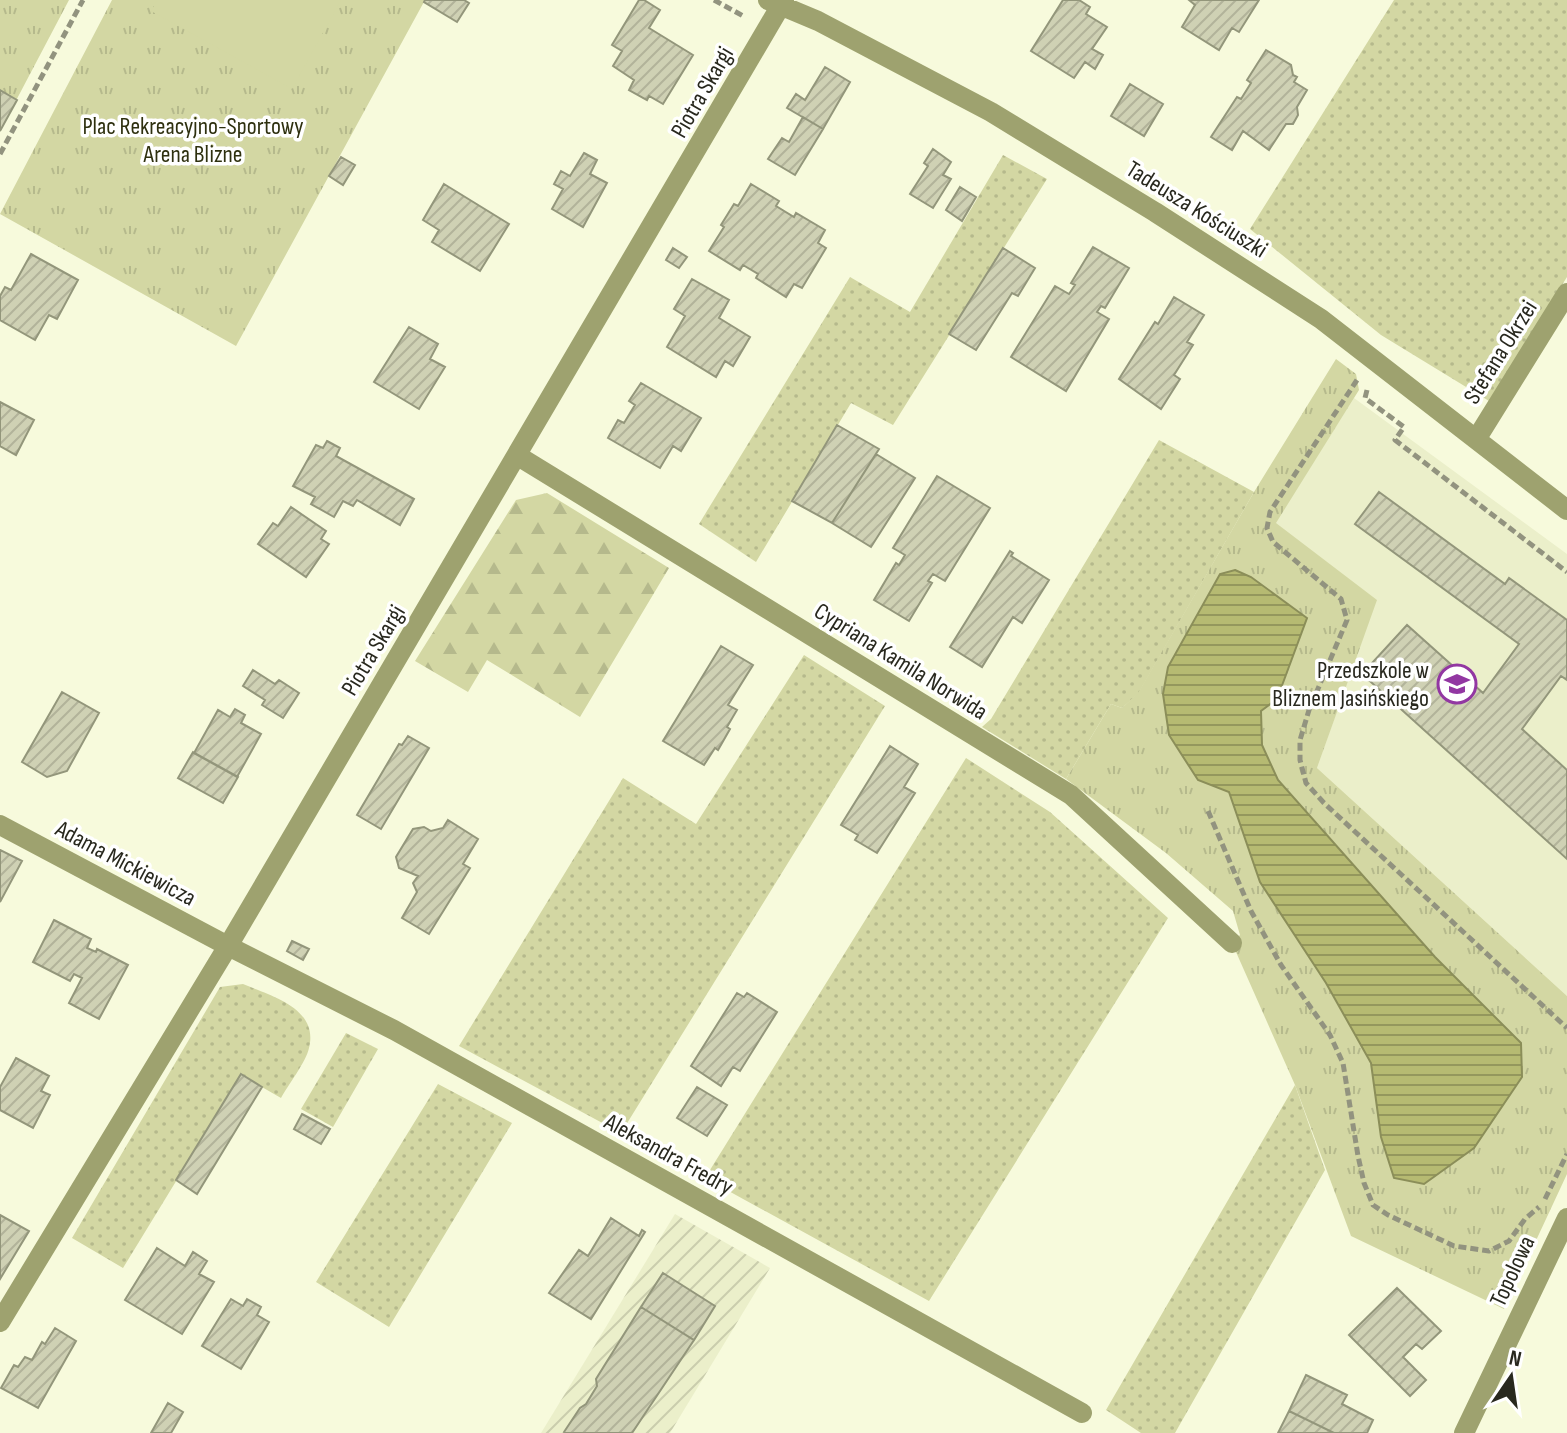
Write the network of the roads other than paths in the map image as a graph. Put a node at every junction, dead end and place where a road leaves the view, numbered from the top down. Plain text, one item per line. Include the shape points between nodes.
1 (778, 2) edge
2 (1567, 293) edge
3 (1477, 438) junction
4 (518, 456) junction
5 (1567, 510) edge
6 (0, 825) edge
7 (1232, 943) dead end
8 (228, 946) junction
9 (1567, 1218) edge
10 (0, 1322) edge
11 (1082, 1413) dead end
12 (1464, 1433) edge

1 - 3 street, Tadeusza Kościuszki via 991,112 1155,212 1321,319 1367,364
1 - 4 street, Piotra Skargi
2 - 3 street, Stefana Okrzei
3 - 5 street, Tadeusza Kościuszki
4 - 7 street, Cypriana Kamila Norwida via 1071,795
4 - 8 street, Piotra Skargi
6 - 8 street, Adama Mickiewicza
8 - 10 street, Piotra Skargi
8 - 11 street, Aleksandra Fredry via 394,1030
9 - 12 street, Topolowa

